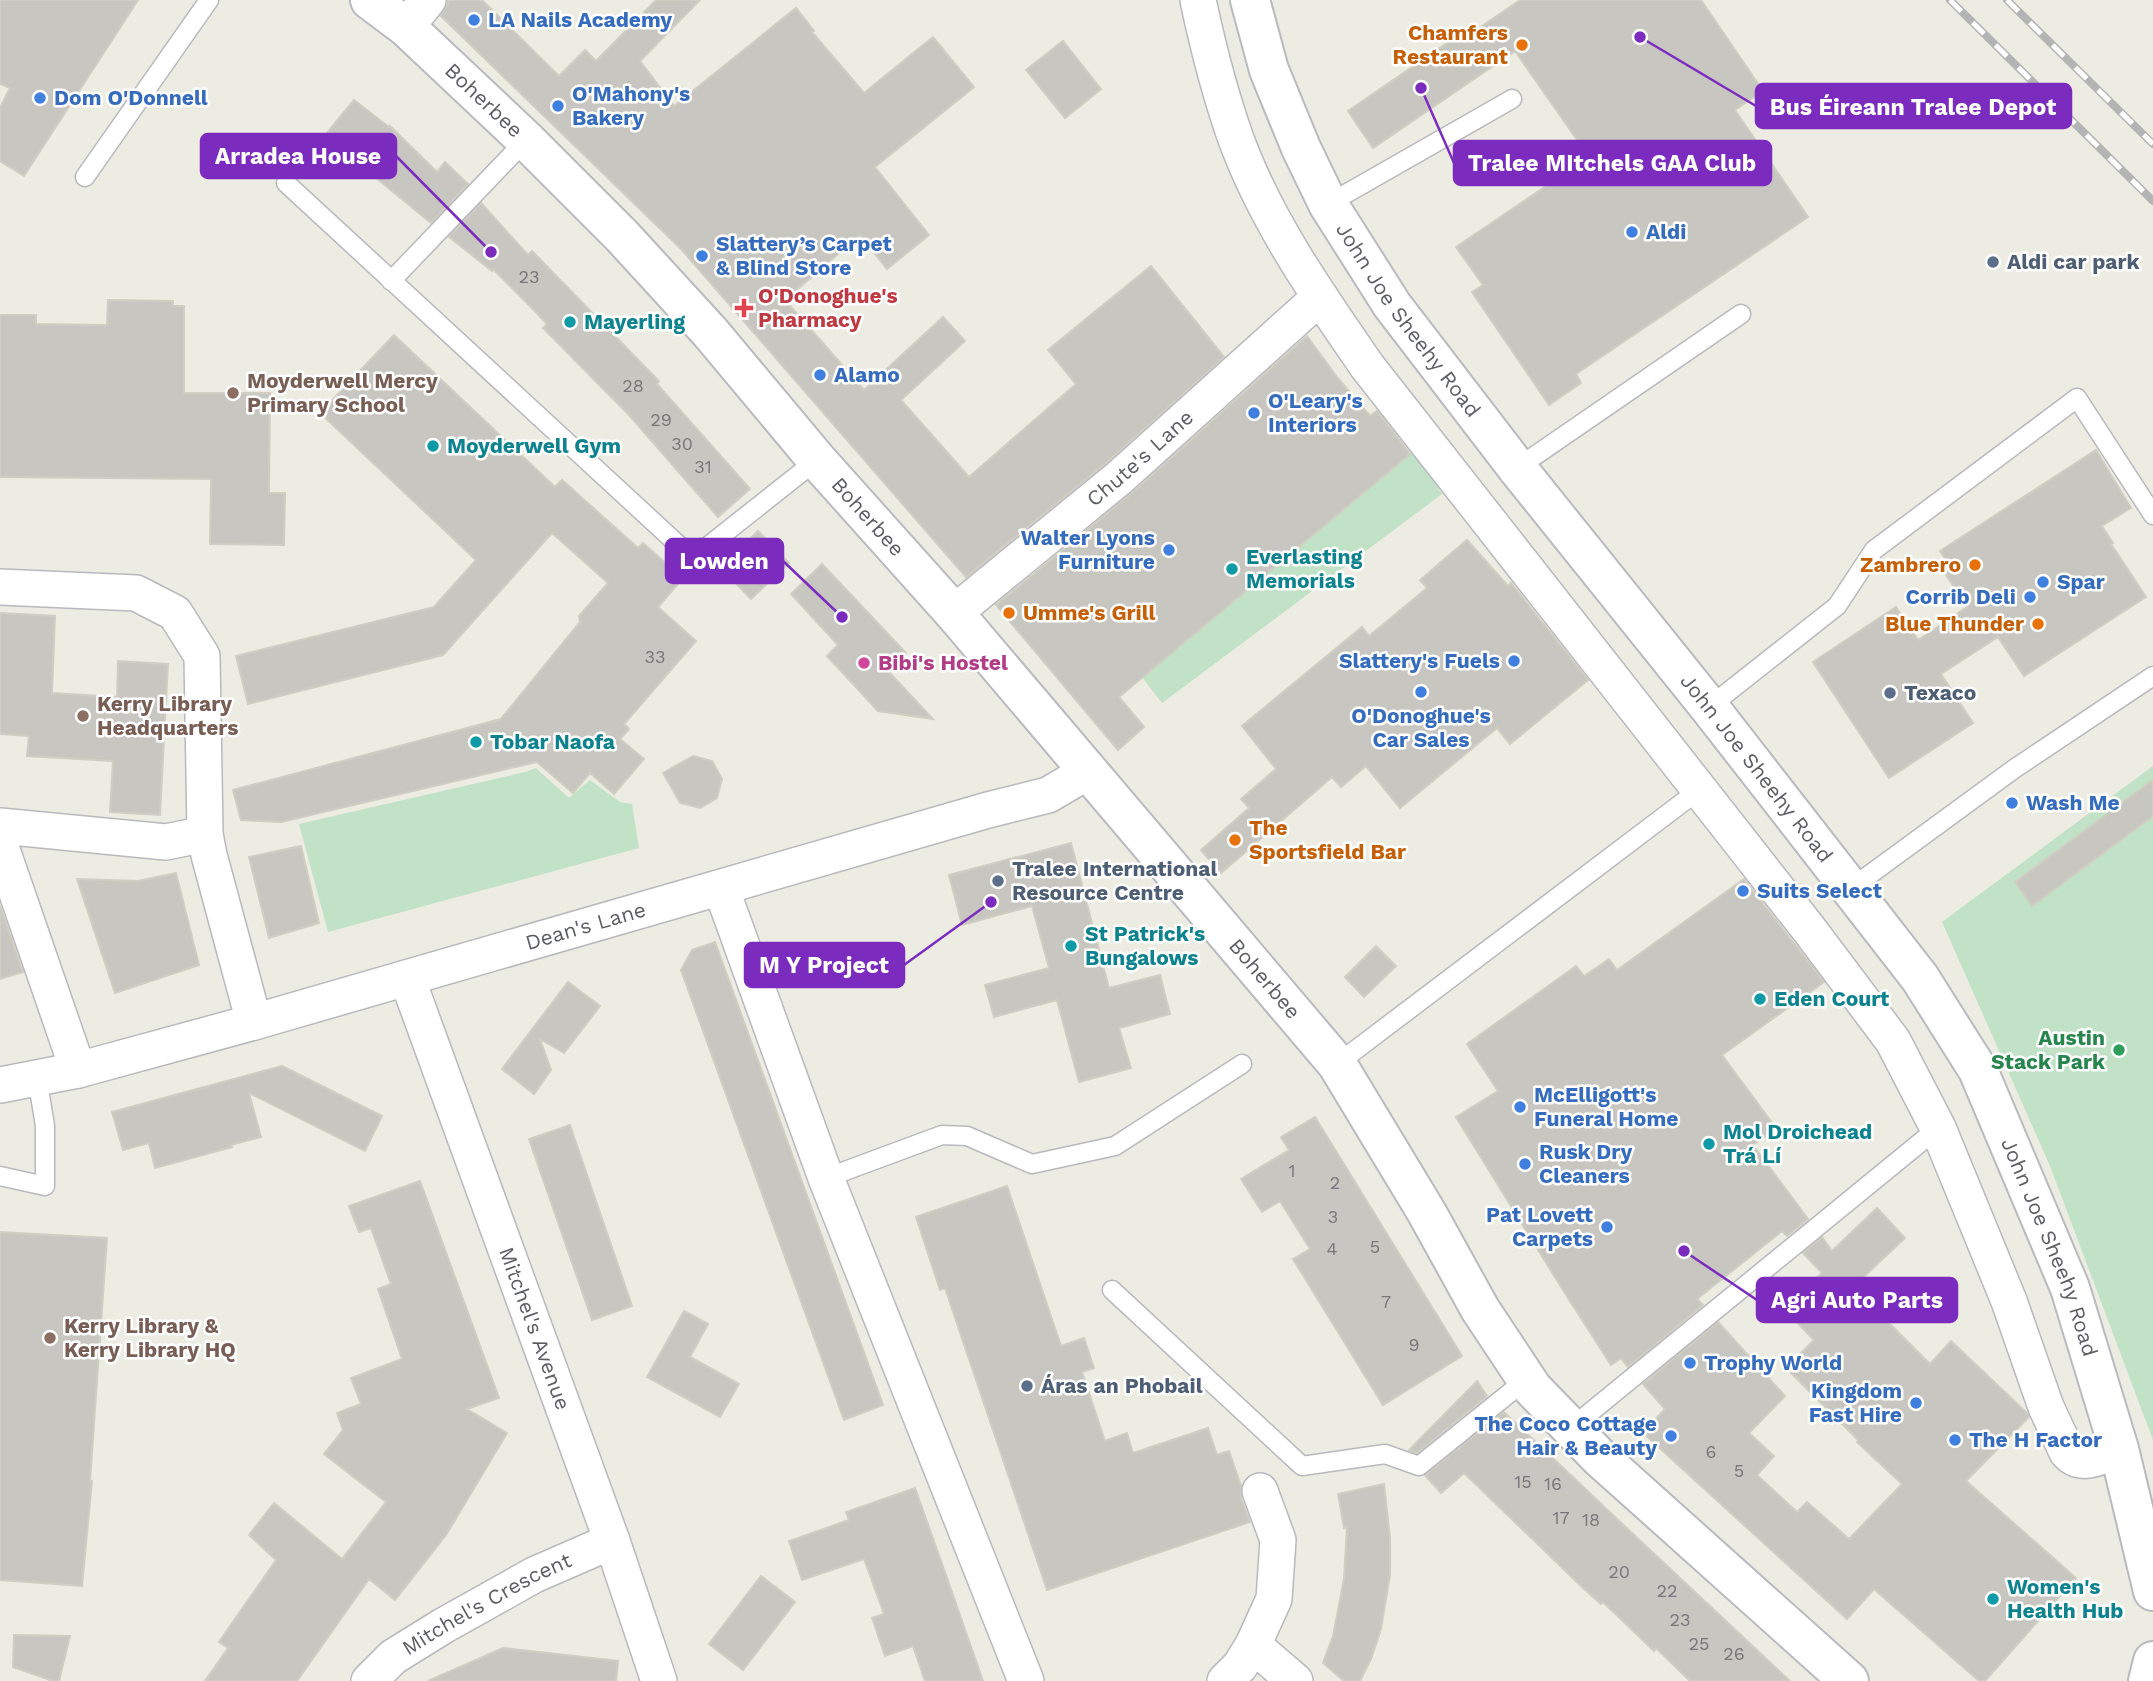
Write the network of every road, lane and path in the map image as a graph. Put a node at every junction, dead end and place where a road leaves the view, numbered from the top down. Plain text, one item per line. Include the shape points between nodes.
1 (209, 0) edge
2 (370, 0) edge
3 (1198, 0) edge
4 (1250, 0) edge
5 (417, 13) edge
6 (1512, 99) dead end
7 (526, 140) junction
8 (85, 177) dead end
9 (286, 183) dead end
10 (1328, 204) junction
11 (391, 281) junction
12 (1320, 297) junction
13 (1741, 314) dead end
14 (817, 460) junction
15 (1517, 468) junction
16 (2153, 515) edge
17 (0, 587) edge
18 (954, 613) junction
19 (2153, 676) edge
20 (1709, 707) junction
21 (1089, 771) junction
22 (1699, 790) junction
23 (0, 826) edge
24 (205, 834) junction
25 (0, 844) edge
26 (721, 888) junction
27 (1850, 889) junction
28 (407, 978) junction
29 (254, 1022) junction
30 (1337, 1064) junction
31 (1242, 1065) dead end
32 (78, 1070) junction
33 (37, 1077) junction
34 (0, 1085) edge
35 (1938, 1128) junction
36 (0, 1176) edge
37 (826, 1178) junction
38 (1112, 1290) dead end
39 (1527, 1379) junction
40 (1571, 1428) junction
41 (2119, 1450) junction
42 (1260, 1491) dead end
43 (612, 1541) junction
44 (2153, 1591) edge
45 (1253, 1645) junction
46 (2153, 1661) edge
47 (369, 1681) edge
48 (659, 1681) edge
49 (1027, 1681) edge
50 (1226, 1681) edge
51 (1295, 1681) edge
52 (1849, 1681) edge
53 (2148, 1681) edge

1 - 8 lane
2 - 5 main road, Boherbee
3 - 12 street via 1236,140 1268,211
4 - 10 main road, John Joe Sheehy Road via 1269,70
5 - 7 main road, Boherbee
6 - 10 lane
7 - 11 lane
7 - 14 main road, Boherbee via 710,332
9 - 11 lane
10 - 15 main road, John Joe Sheehy Road via 1392,305
11 - 14 lane via 685,551 707,547
12 - 18 street, Chute's Lane via 1119,478
12 - 22 street via 1367,366
13 - 15 lane
14 - 18 main road, Boherbee
15 - 20 main road, John Joe Sheehy Road
16 - 20 lane via 2077,398 1874,550 1837,606
17 - 24 street via 136,593 175,614 202,656
18 - 21 main road, Boherbee
19 - 27 lane via 2014,769
20 - 27 main road, John Joe Sheehy Road
21 - 26 street, Dean's Lane via 1048,795
21 - 30 main road, Boherbee
22 - 30 lane
22 - 35 street via 1893,1041
23 - 24 street via 166,842
24 - 29 street
25 - 32 street
26 - 28 street, Dean's Lane
26 - 37 street
27 - 41 main road, John Joe Sheehy Road via 1920,978 1978,1070 2070,1288
28 - 29 street, Dean's Lane
28 - 43 street, Mitchel's Avenue
29 - 32 street, Dean's Lane
30 - 39 main road, Boherbee via 1480,1309
31 - 37 lane via 1115,1146 1032,1164 967,1136 942,1135
32 - 33 street, Dean's Lane
33 - 34 street, Dean's Lane
33 - 36 lane via 45,1126 45,1186
35 - 40 lane
35 - 41 street via 2067,1452 2080,1461
37 - 49 street
38 - 39 lane via 1302,1466 1385,1454 1419,1466
39 - 40 main road, Boherbee
40 - 52 main road, Boherbee
41 - 44 main road, John Joe Sheehy Road
42 - 45 street via 1278,1540 1274,1599
43 - 47 street, Mitchel's Crescent via 534,1575 443,1626 393,1657
43 - 48 street, Mitchel's Avenue
45 - 50 street
45 - 51 street
46 - 53 main road

